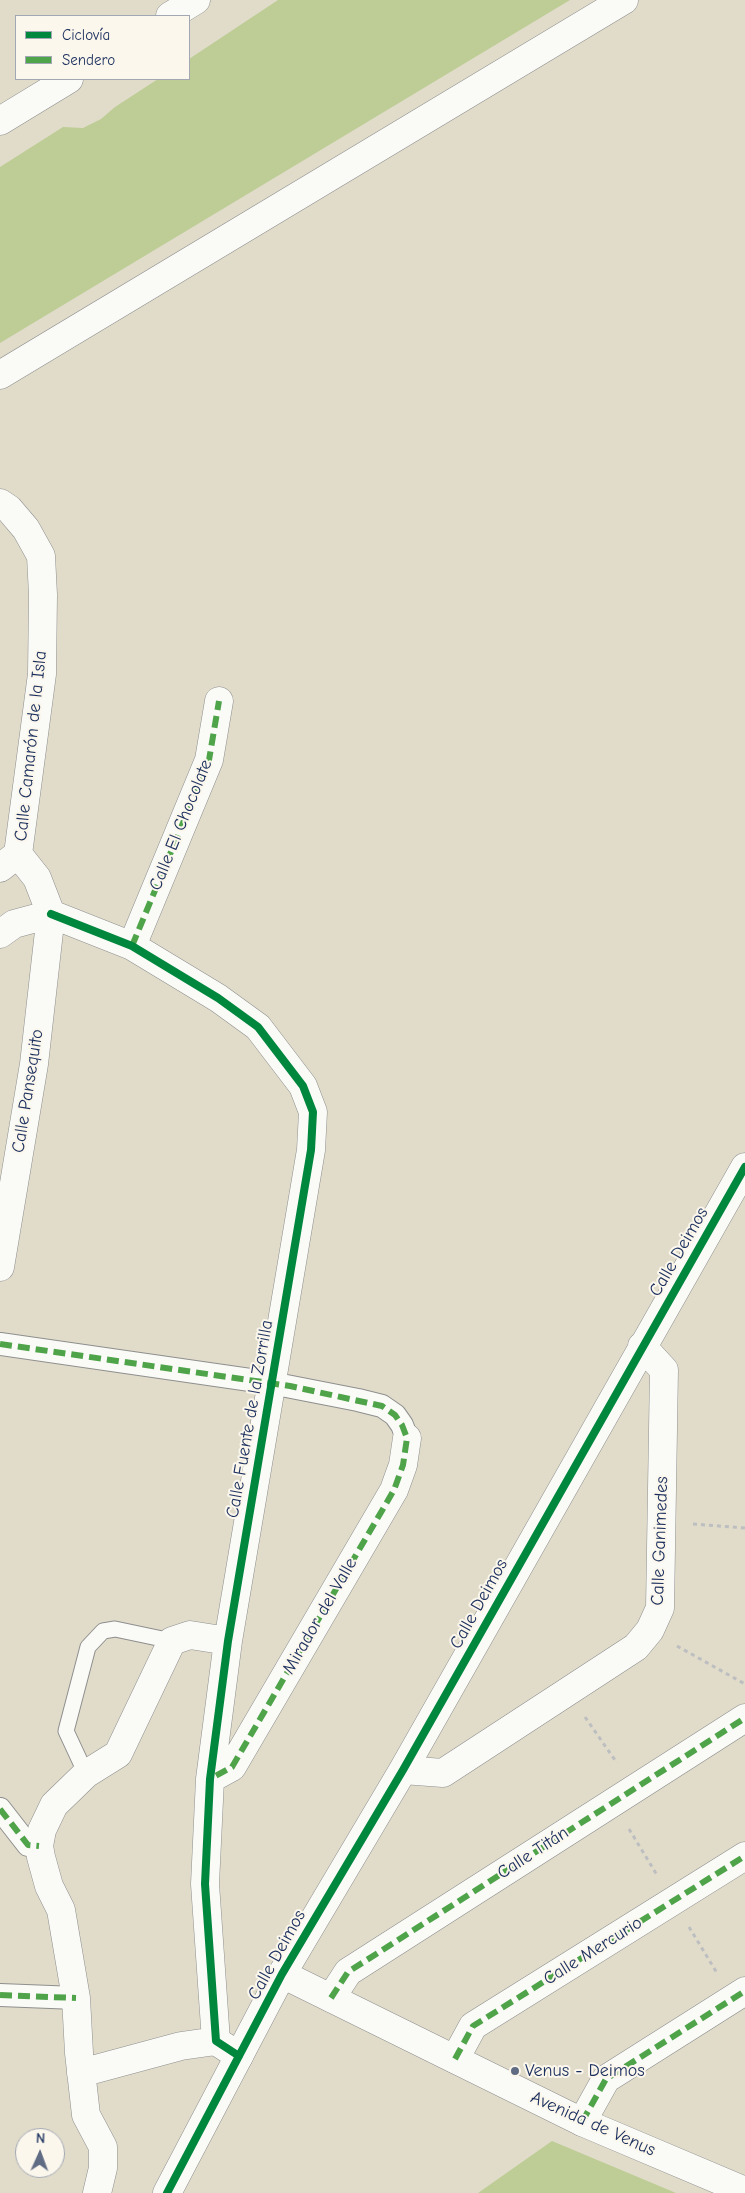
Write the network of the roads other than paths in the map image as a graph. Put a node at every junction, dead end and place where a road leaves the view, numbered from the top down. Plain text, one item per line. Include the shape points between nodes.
1 (196, 0) edge
2 (624, 0) edge
3 (172, 15) edge
4 (67, 80) edge
5 (0, 121) edge
6 (0, 375) edge
7 (0, 503) edge
8 (219, 701) dead end
9 (9, 861) edge
10 (51, 914) junction
11 (0, 934) edge
12 (132, 946) junction
13 (745, 1167) edge
14 (0, 1266) edge
15 (0, 1344) edge
16 (642, 1346) junction
17 (271, 1383) junction
18 (407, 1438) joint
19 (172, 1641) junction
20 (228, 1641) junction
21 (745, 1718) edge
22 (403, 1770) junction
23 (86, 1774) junction
24 (210, 1779) junction
25 (0, 1809) edge
26 (39, 1846) junction
27 (745, 1856) edge
28 (282, 1974) junction
29 (745, 1991) edge
30 (0, 1995) edge
31 (76, 1998) junction
32 (331, 1998) junction
33 (216, 2041) junction
34 (239, 2056) junction
35 (455, 2059) junction
36 (81, 2073) junction
37 (582, 2122) junction
38 (745, 2191) edge
39 (97, 2193) edge
40 (167, 2193) edge

1 - 3 main road
2 - 6 main road
4 - 5 main road
7 - 9 main road, Calle Camarón de la Isla via 26,529 41,556 43,595 42,674
8 - 12 main road, Calle El Chocolate via 209,760
9 - 10 main road, Calle Camarón de la Isla via 37,878
10 - 11 main road via 14,924
10 - 12 main road, Calle Fuente de la Zorrilla
10 - 14 main road, Calle Pansequito via 34,1064
12 - 17 main road, Calle Fuente de la Zorrilla via 218,998 258,1027 303,1086 313,1112 311,1150
13 - 16 main road, Calle Deimos
15 - 17 street
16 - 22 main road, Calle Deimos
16 - 22 main road, Calle Ganimedes via 664,1370 660,1608 650,1630 636,1647 443,1773
17 - 18 street via 382,1406 395,1415
17 - 20 main road, Calle Fuente de la Zorrilla
18 - 24 main road, Mirador del Valle via 403,1465 394,1490 232,1767
19 - 20 main road via 190,1635
19 - 23 main road via 118,1754
19 - 23 lane via 115,1629 102,1631 88,1647 66,1731
20 - 24 main road, Calle Fuente de la Zorrilla
21 - 32 main road, Calle Titán via 348,1972
22 - 28 main road, Calle Deimos
23 - 26 main road via 54,1805 42,1830
24 - 33 main road, Calle Fuente de la Zorrilla via 204,1884
25 - 26 street via 28,1845
26 - 31 main road via 49,1886 61,1910
27 - 35 main road, Calle Mercurio via 473,2026
28 - 32 main road, Avenida de Venus
28 - 34 main road, Calle Deimos
29 - 37 main road via 606,2079
30 - 31 street
31 - 36 main road
32 - 35 main road, Avenida de Venus
33 - 34 main road
33 - 36 main road via 181,2046
34 - 40 main road, Calle Deimos
35 - 37 main road, Avenida de Venus
36 - 39 main road via 86,2115 103,2147 104,2168
37 - 38 main road, Avenida de Venus

